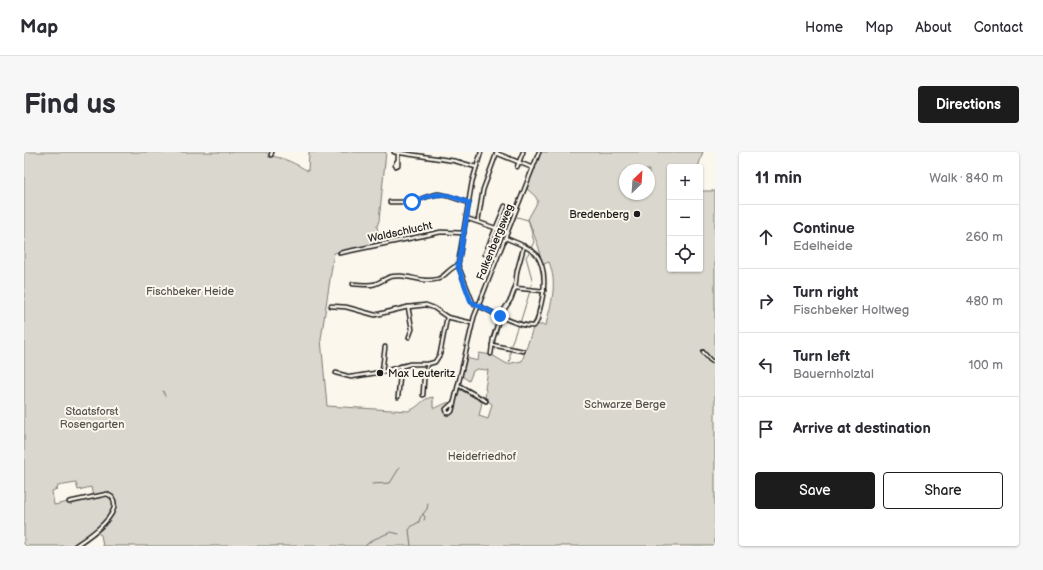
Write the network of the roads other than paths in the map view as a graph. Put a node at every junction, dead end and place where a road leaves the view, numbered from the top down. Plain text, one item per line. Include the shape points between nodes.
1 (394, 152) edge
2 (481, 152) edge
3 (523, 152) edge
4 (539, 152) edge
5 (398, 153) junction
6 (496, 153) edge
7 (397, 161) dead end
8 (519, 162) junction
9 (476, 167) junction
10 (517, 167) dead end
11 (533, 168) junction
12 (390, 202) dead end
13 (469, 203) junction
14 (505, 206) dead end
15 (466, 218) junction
16 (478, 221) junction
17 (496, 228) junction
18 (508, 232) junction
19 (464, 233) junction
20 (505, 238) junction
21 (524, 246) junction
22 (340, 253) dead end
23 (497, 258) junction
24 (458, 266) junction
25 (353, 284) dead end
26 (515, 288) junction
27 (544, 291) junction
28 (331, 306) dead end
29 (478, 306) junction
30 (408, 307) junction
31 (500, 316) junction
32 (447, 317) junction
33 (472, 323) junction
34 (409, 337) dead end
35 (492, 345) junction
36 (384, 347) dead end
37 (523, 351) dead end
38 (703, 352) dead end
39 (491, 354) dead end
40 (715, 363) edge
41 (428, 364) junction
42 (401, 366) junction
43 (382, 372) junction
44 (336, 373) dead end
45 (458, 385) junction
46 (423, 395) dead end
47 (398, 397) dead end
48 (486, 401) dead end
49 (454, 402) dead end
50 (69, 502) dead end
51 (75, 546) edge

1 - 5 street
2 - 9 street
3 - 8 street
4 - 11 street, Falkenbergsweg
5 - 7 street
5 - 9 street via 455,161
6 - 8 street
6 - 16 street via 483,190
8 - 10 street
8 - 11 street
9 - 13 street
11 - 18 street, Falkenbergsweg
12 - 13 street via 412,202 438,194
13 - 15 street
14 - 17 street
15 - 16 street
15 - 19 street
16 - 17 street
17 - 18 street
17 - 23 street via 485,254
18 - 20 street, Falkenbergsweg
19 - 22 street, Waldschlucht via 441,232
19 - 24 street
20 - 21 street
20 - 23 street, Falkenbergsweg
21 - 26 street
21 - 27 street via 538,258
23 - 29 street, Falkenbergsweg
24 - 25 street via 436,280 390,276 373,284
24 - 29 street via 471,302
26 - 27 street
26 - 31 street
27 - 31 street via 534,326 520,324
28 - 30 street via 352,308 376,315
29 - 31 street
29 - 33 street, Falkenbergsweg
30 - 32 street via 426,305
30 - 34 street via 412,329
31 - 35 street
32 - 33 street
32 - 41 street via 439,357 435,362
33 - 45 street, Falkenbergsweg
35 - 37 street
35 - 39 street
36 - 43 street
38 - 40 street
41 - 42 street
41 - 46 street
42 - 43 street
42 - 47 street
43 - 44 street via 351,377
45 - 48 street
45 - 49 street, Falkenbergsweg
50 - 51 street via 107,494 112,496 114,503 110,515 98,530

